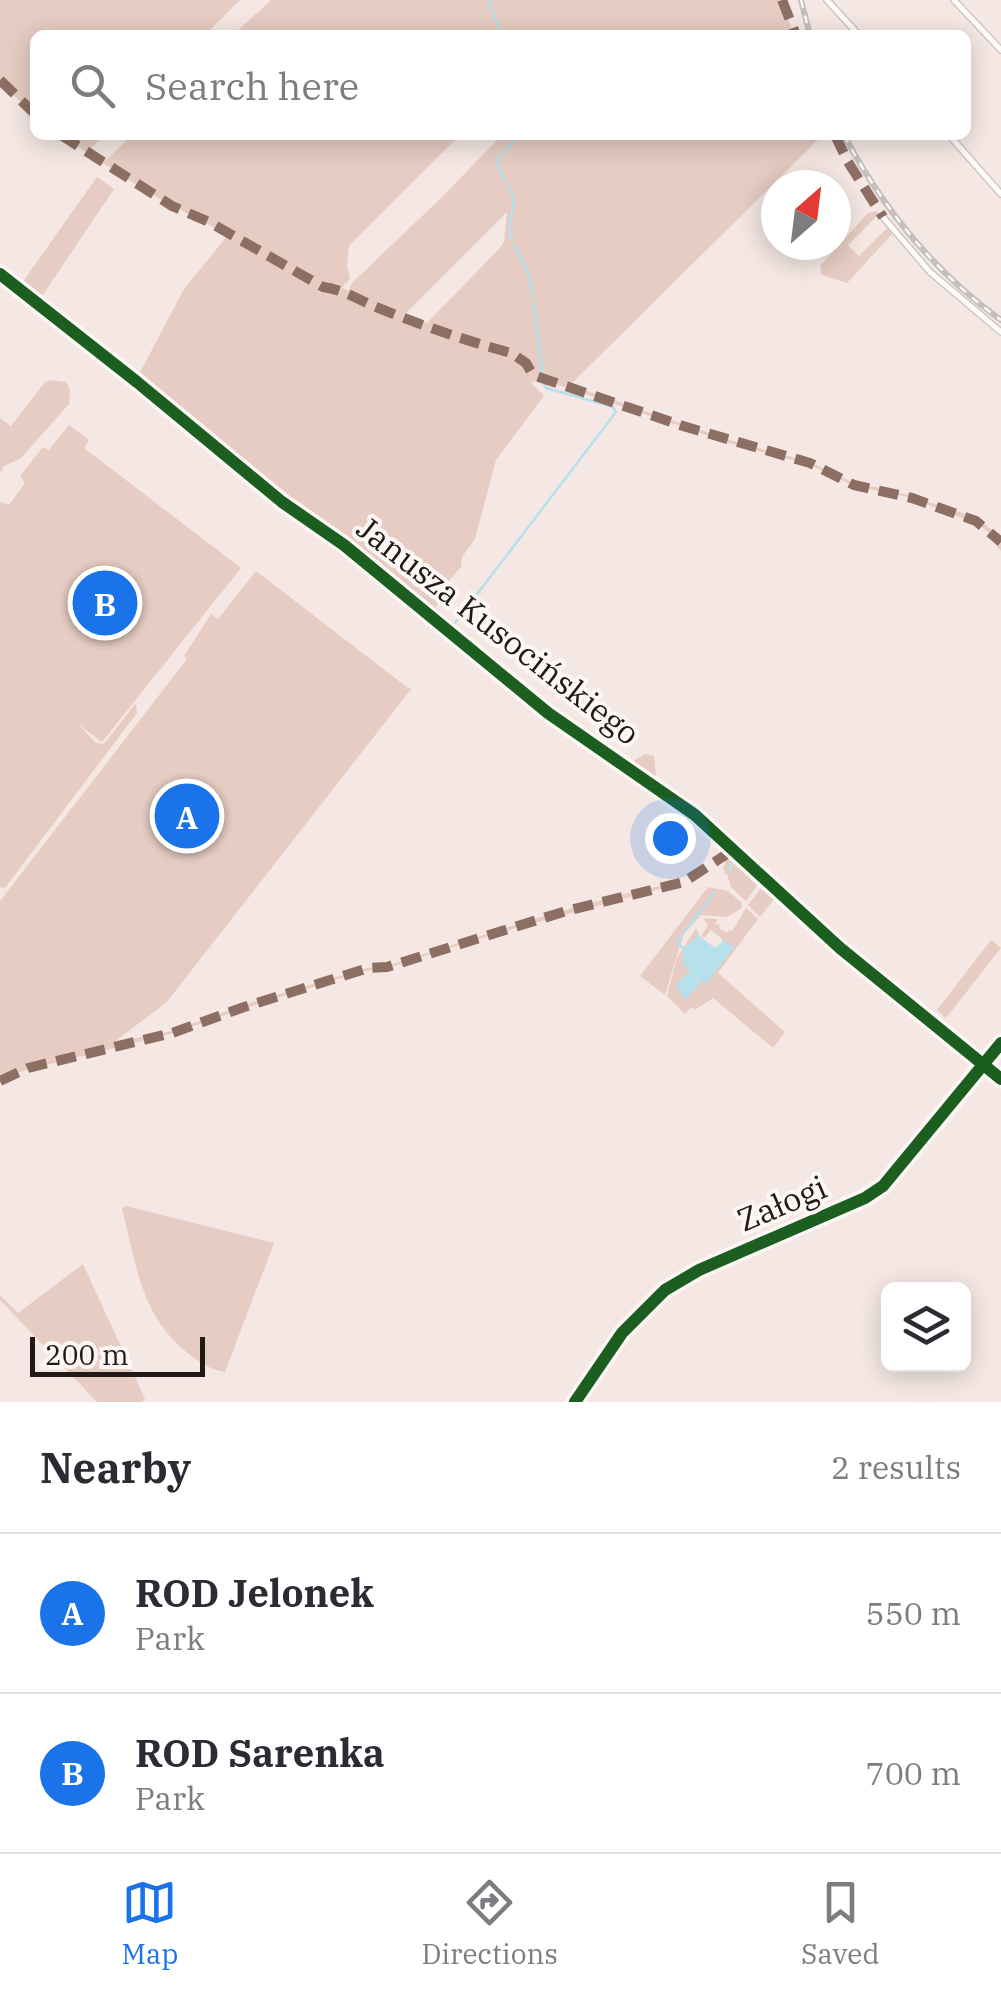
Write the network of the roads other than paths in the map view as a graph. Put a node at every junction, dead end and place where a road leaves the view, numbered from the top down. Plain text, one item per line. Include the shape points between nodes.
1 (827, 0) edge
2 (954, 0) edge
3 (854, 30) edge
4 (1001, 50) edge
5 (953, 140) edge
6 (1001, 194) edge
7 (883, 218) dead end
8 (0, 274) edge
9 (1001, 332) edge
10 (1001, 1043) edge
11 (984, 1064) junction
12 (1001, 1079) edge
13 (575, 1402) edge

1 - 3 street
2 - 4 street
5 - 6 street
7 - 9 street via 930,272
8 - 11 street, Janusza Kusocińskiego via 548,713 695,816 840,948
10 - 11 street, Załogi
11 - 12 street, Janusza Kusocińskiego
11 - 13 street, Załogi via 884,1186 682,1278 622,1333

